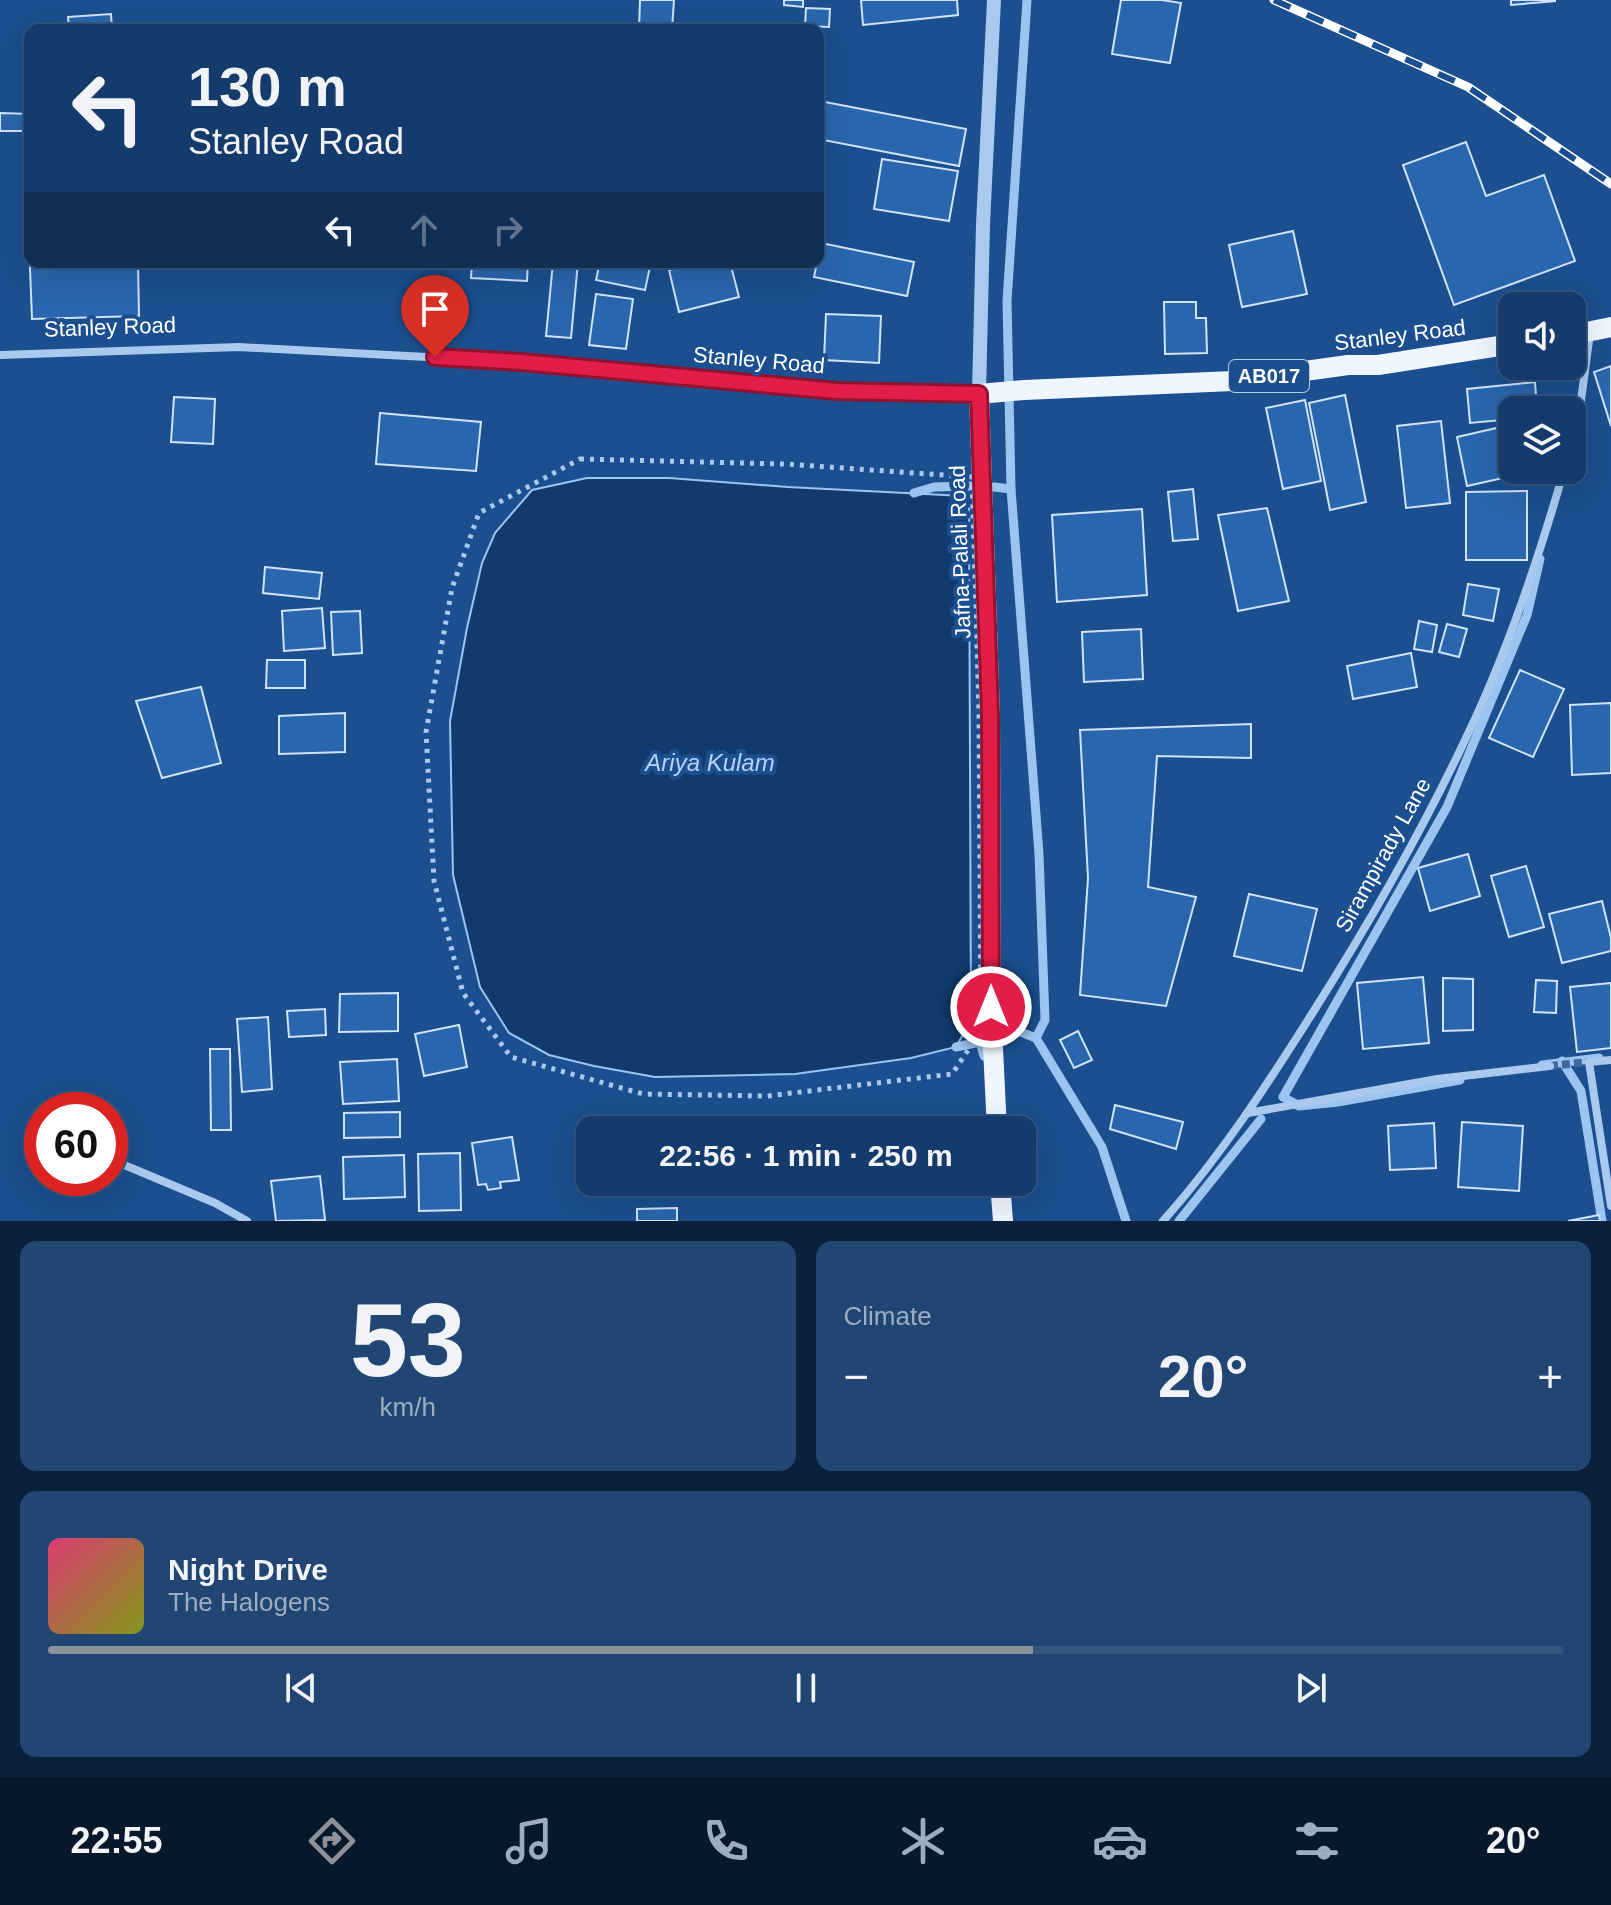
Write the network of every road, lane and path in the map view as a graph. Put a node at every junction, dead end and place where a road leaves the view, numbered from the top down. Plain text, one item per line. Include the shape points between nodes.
1 (994, 0) edge
2 (1611, 327) edge
3 (1586, 332) edge
4 (1498, 346) edge
5 (0, 355) edge
6 (987, 393) junction
7 (1559, 484) edge
8 (1611, 1060) edge
9 (1550, 1066) tunnel mouth
10 (952, 1074) joint
11 (1248, 1113) junction
12 (996, 1116) edge
13 (128, 1167) edge
14 (1001, 1196) edge
15 (1611, 1206) edge
16 (247, 1221) edge
17 (1003, 1221) edge
18 (1163, 1221) edge

1 - 6 street, Jafna-Palali Road via 983,224
2 - 3 main road
4 - 6 main road, Stanley Road / AB017 via 1233,381
5 - 6 street, Stanley Road / AB017 via 239,347 521,362 837,391
6 - 12 main road, Jafna-Palali Road
7 - 11 street, Sirampirady Lane via 1511,632 1467,737 1373,915
8 - 15 street via 1589,1062
9 - 11 street via 1437,1079
10 - 10 path via 767,1096 643,1094 511,1057 463,993 434,881 426,732 452,588 479,513 580,459 785,464 972,477 981,1031
11 - 18 street, Sirampirady Lane
13 - 16 street
14 - 17 main road

